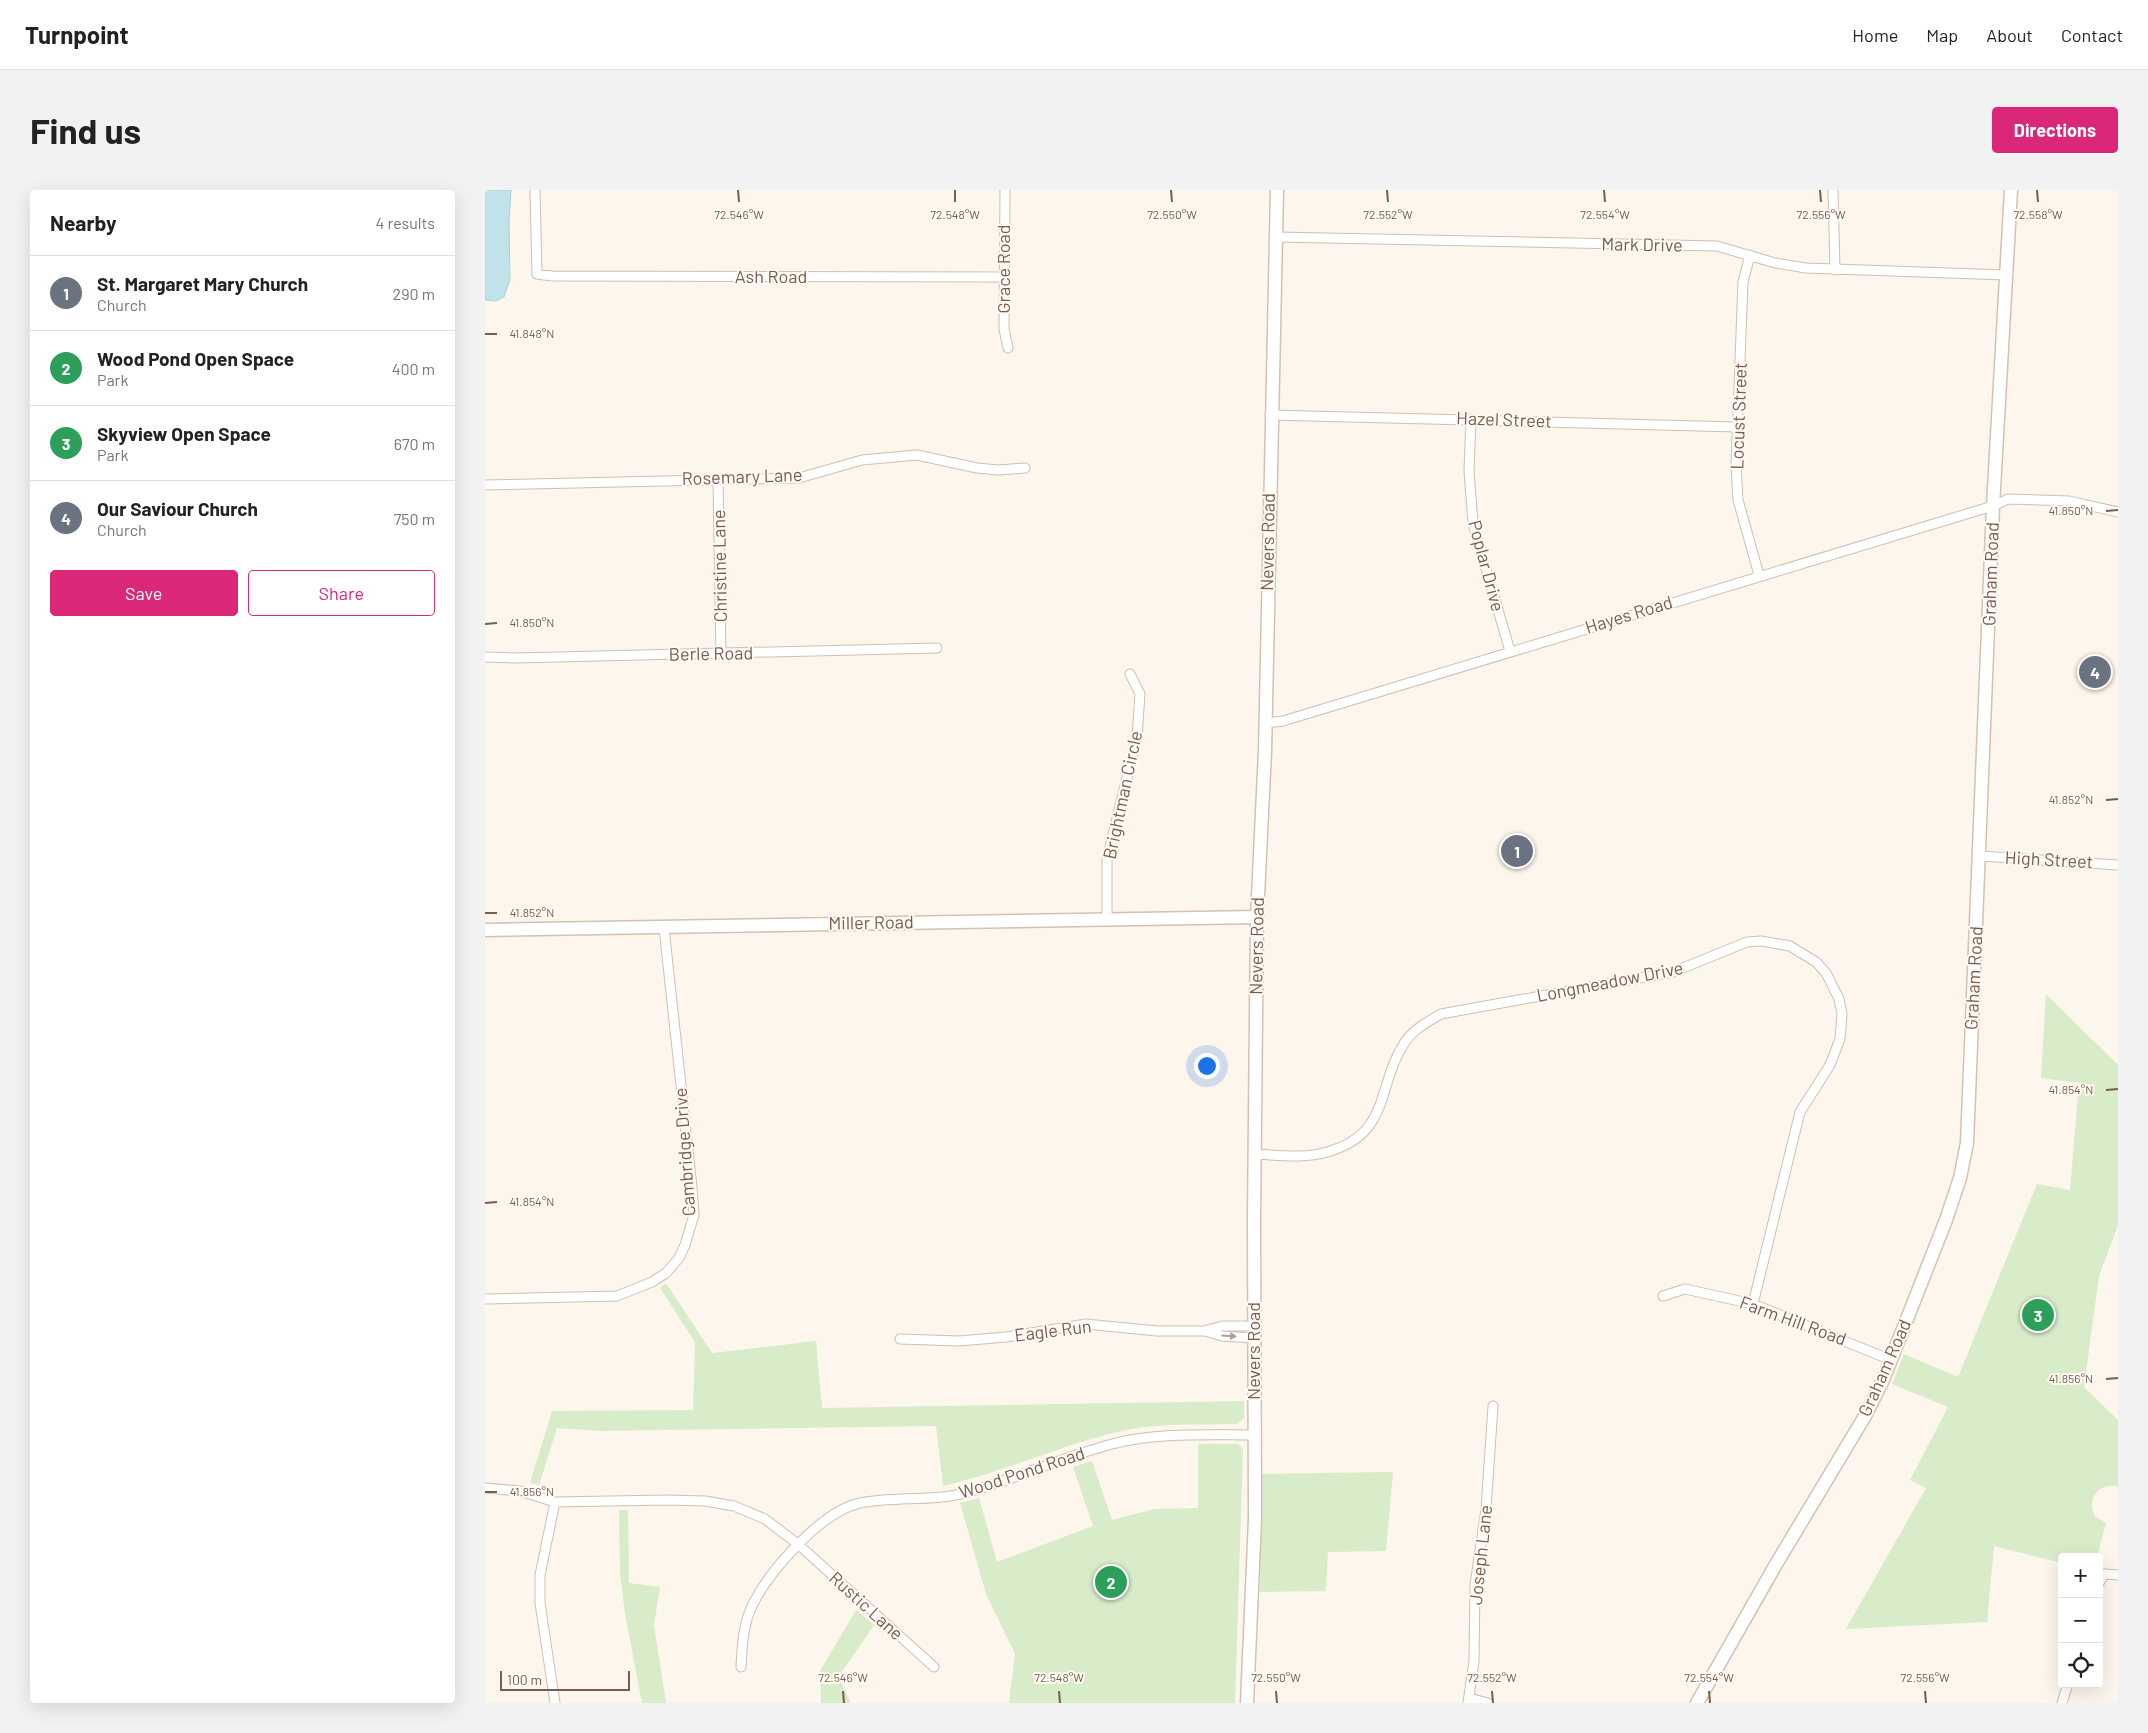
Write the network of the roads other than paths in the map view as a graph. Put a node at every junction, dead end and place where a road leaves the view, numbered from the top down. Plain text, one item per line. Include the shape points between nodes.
1 (535, 190) edge
2 (1005, 190) edge
3 (1277, 190) edge
4 (1833, 190) edge
5 (2011, 190) edge
6 (1276, 237) junction
7 (1750, 255) junction
8 (1835, 270) junction
9 (2006, 275) junction
10 (1004, 277) junction
11 (1009, 348) dead end
12 (1270, 416) junction
13 (1471, 419) junction
14 (1738, 427) junction
15 (1025, 468) dead end
16 (718, 479) junction
17 (485, 485) edge
18 (1993, 506) junction
19 (2118, 512) edge
20 (1759, 575) junction
21 (937, 648) dead end
22 (1510, 651) junction
23 (721, 654) junction
24 (485, 657) edge
25 (1130, 674) dead end
26 (1265, 723) junction
27 (1980, 856) junction
28 (2118, 865) edge
29 (1257, 917) junction
30 (1107, 919) junction
31 (664, 928) junction
32 (485, 930) edge
33 (1254, 1154) junction
34 (1663, 1296) dead end
35 (485, 1299) edge
36 (1753, 1304) junction
37 (1254, 1332) junction
38 (901, 1339) dead end
39 (1891, 1360) junction
40 (1493, 1406) dead end
41 (1255, 1435) junction
42 (485, 1488) edge
43 (555, 1502) junction
44 (799, 1545) junction
45 (2118, 1575) edge
46 (2103, 1578) edge
47 (741, 1667) dead end
48 (934, 1667) dead end
49 (2067, 1688) edge
50 (1469, 1700) edge
51 (555, 1703) edge
52 (1247, 1703) edge
53 (1488, 1703) edge
54 (1697, 1703) edge
55 (2063, 1703) edge

1 - 10 street, Ash Road via 537,274
2 - 10 street, Grace Road
3 - 6 street, Nevers Road
4 - 8 street
5 - 9 street, Graham Road
6 - 7 street, Mark Drive via 1717,246
6 - 12 street, Nevers Road
7 - 8 street, Mark Drive via 1783,264
7 - 14 street, Locust Street via 1743,282
8 - 9 street, Mark Drive
9 - 18 street, Graham Road
10 - 11 street, Grace Road via 1004,329
12 - 13 street, Hazel Street
12 - 26 street, Nevers Road
13 - 14 street, Hazel Street
13 - 22 street, Poplar Drive via 1469,471 1473,524
14 - 20 street, Locust Street via 1738,500
15 - 16 street, Rosemary Lane via 977,468 917,455 862,460 799,478
16 - 17 street, Rosemary Lane
16 - 23 street, Christine Lane
18 - 19 street, Hayes Road via 2008,499 2069,501
18 - 20 street, Hayes Road
18 - 27 street, Graham Road
20 - 22 street, Hayes Road
21 - 23 street, Berle Road
22 - 26 street, Hayes Road via 1283,721
23 - 24 street, Berle Road
25 - 30 street, Brightman Circle via 1140,694 1137,737 1107,859
26 - 29 street, Nevers Road
27 - 28 street, High Street
27 - 39 street, Graham Road via 1967,1143 1946,1220
29 - 30 street, Miller Road
29 - 33 street, Nevers Road
30 - 31 street, Miller Road
31 - 32 street, Miller Road
31 - 35 street, Cambridge Drive via 694,1215 685,1246 666,1273 617,1296
33 - 36 street, Longmeadow Drive via 1308,1156 1326,1153 1354,1140 1375,1118 1405,1042 1415,1030 1441,1014 1673,972 1747,942 1790,946 1811,957 1826,973 1839,999 1842,1026 1836,1053 1800,1112
33 - 37 street, Nevers Road
34 - 36 street, Farm Hill Road via 1685,1289
36 - 39 street, Farm Hill Road
37 - 38 street, Eagle Run via 1222,1326 1205,1331 1157,1331 1086,1324 1006,1337 935,1341
37 - 41 street, Nevers Road
39 - 54 street, Graham Road via 1865,1416
40 - 50 street, Joseph Lane via 1475,1585
41 - 44 street, Wood Pond Road via 1143,1438 1080,1453 962,1494 858,1503 827,1518
41 - 52 street, Nevers Road via 1253,1599
42 - 43 street via 520,1491
43 - 44 street via 667,1500 734,1506 765,1519
43 - 51 street via 540,1575 540,1603
44 - 47 street, Wood Pond Road via 770,1577 752,1605 744,1633
44 - 48 street, Rustic Lane
45 - 46 street
49 - 55 street
50 - 53 street

